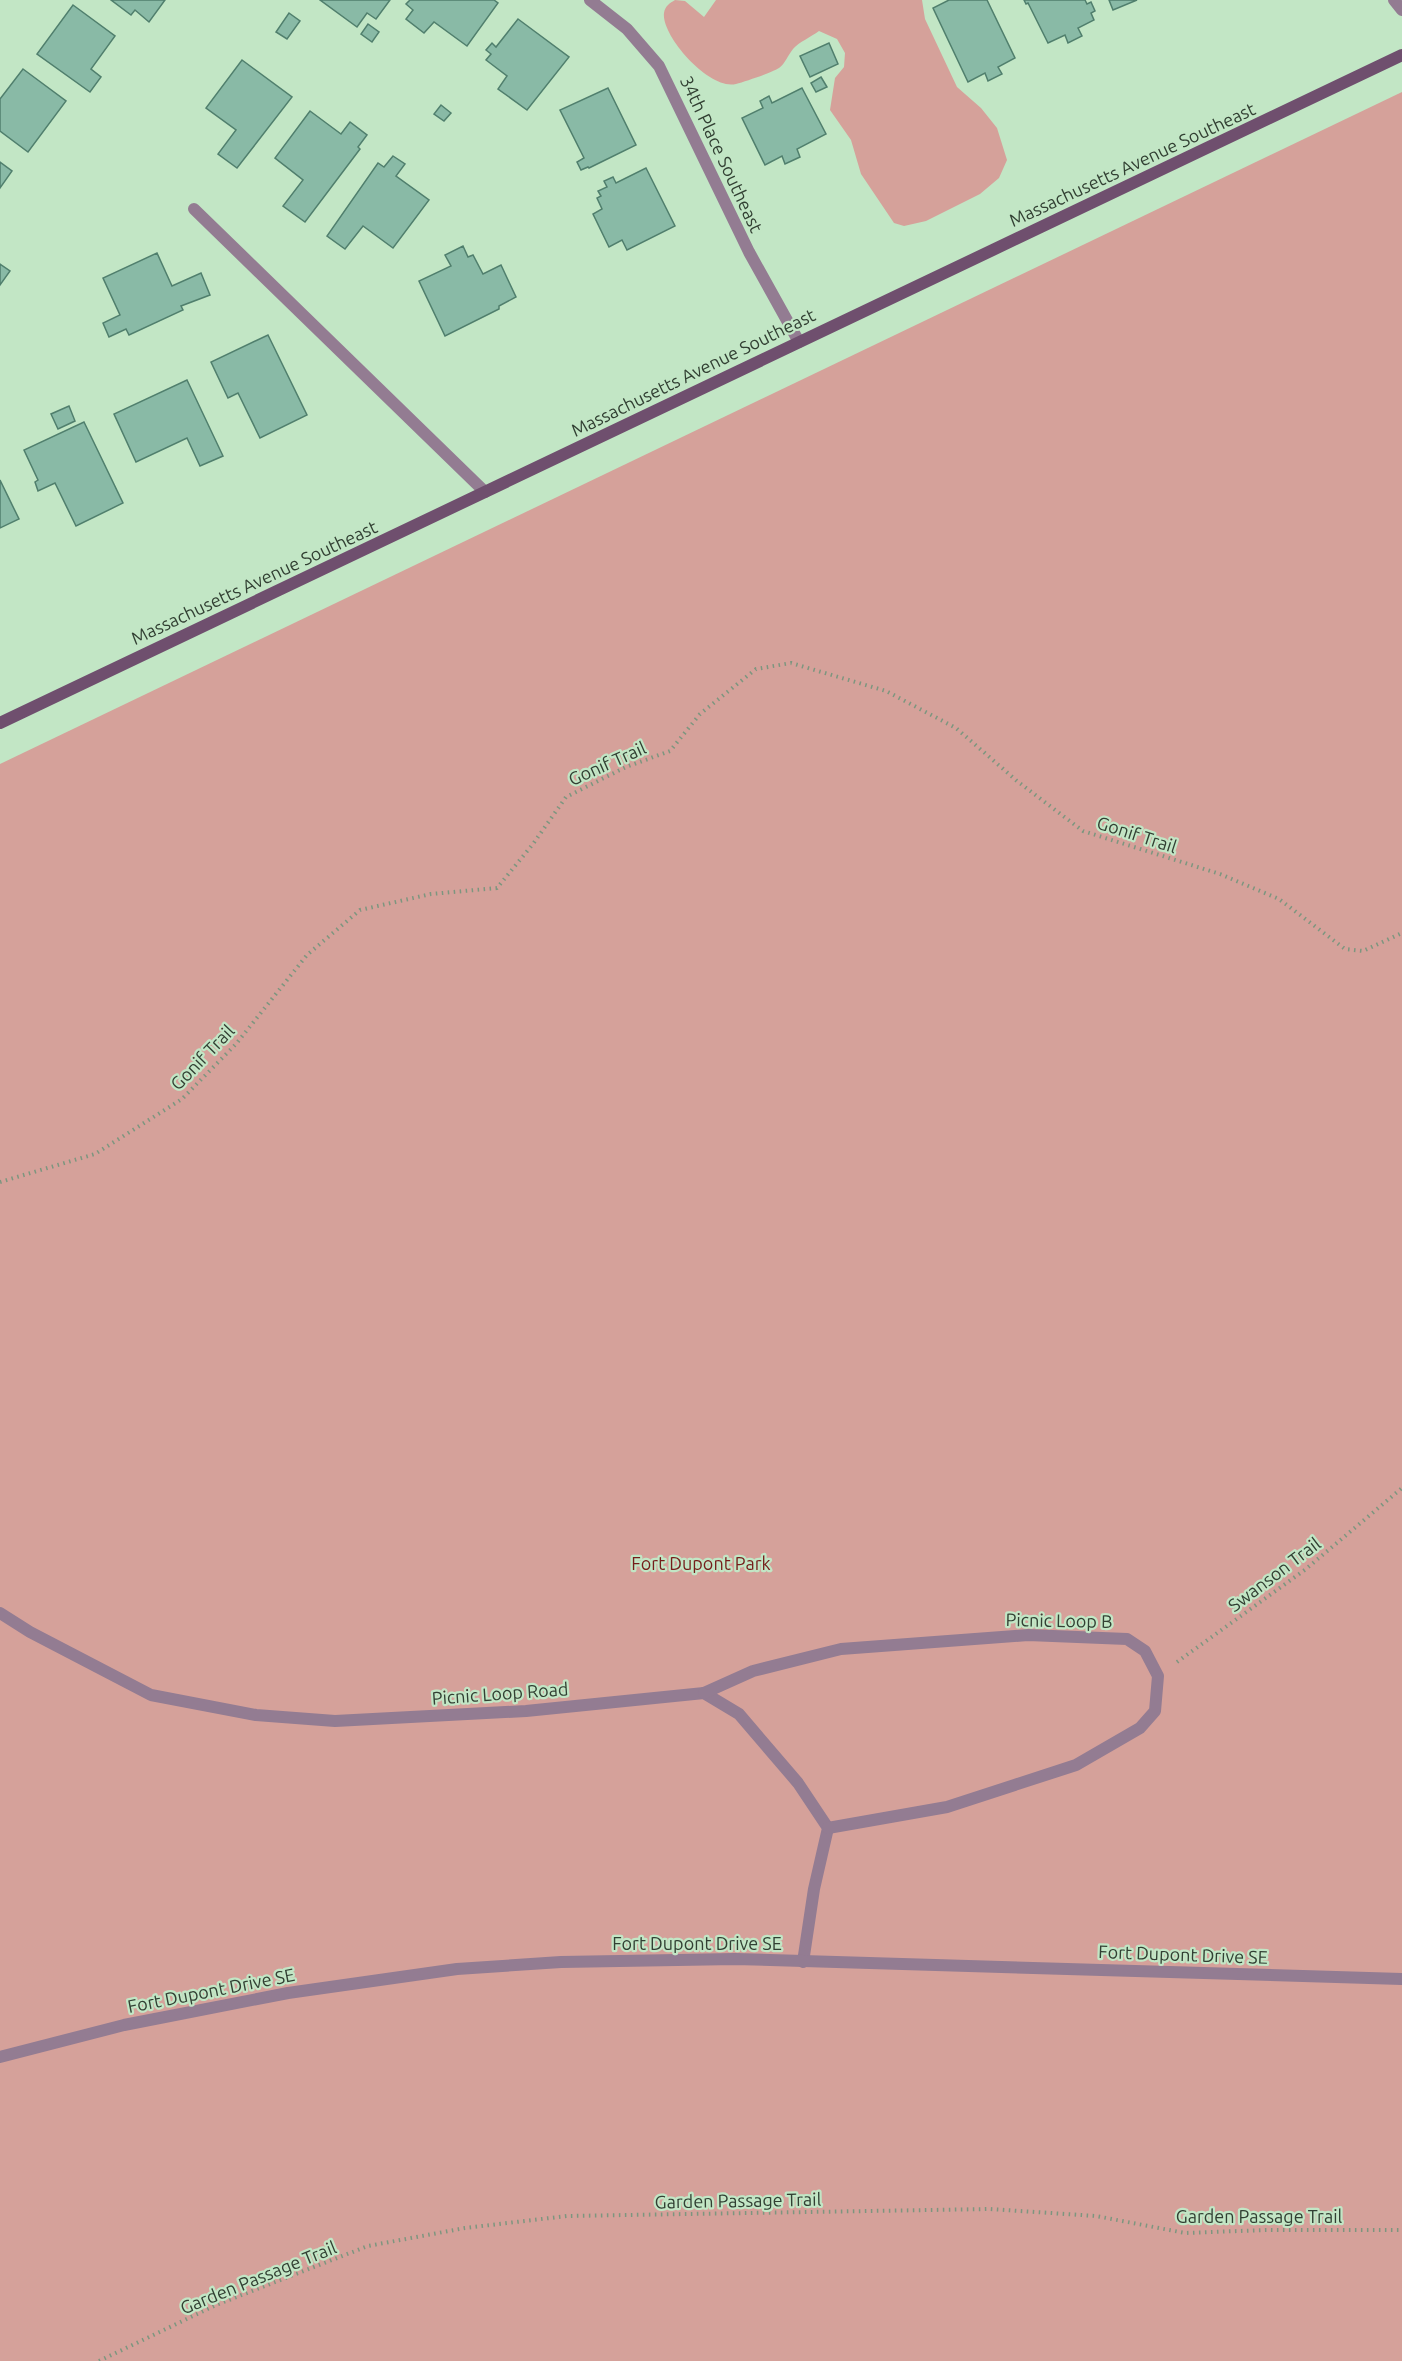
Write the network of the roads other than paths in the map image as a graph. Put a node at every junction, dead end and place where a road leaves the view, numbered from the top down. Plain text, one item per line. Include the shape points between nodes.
1 (590, 0) edge
2 (1395, 0) edge
3 (1402, 10) edge
4 (1402, 56) edge
5 (194, 209) dead end
6 (799, 342) junction
7 (485, 492) junction
8 (0, 723) edge
9 (0, 1613) edge
10 (704, 1692) junction
11 (828, 1828) junction
12 (803, 1962) junction
13 (1402, 1979) edge
14 (0, 2057) edge

1 - 6 street, 34th Place Southeast via 627,29 659,66 749,252
2 - 3 street
4 - 6 street, Massachusetts Avenue Southeast
5 - 7 street
6 - 7 street, Massachusetts Avenue Southeast
7 - 8 street, Massachusetts Avenue Southeast
9 - 10 street, Picnic Loop Road via 151,1695 256,1715 335,1721 526,1711
10 - 11 street via 739,1714 798,1783
10 - 11 street, Picnic Loop B via 753,1671 841,1649 1028,1635 1127,1639 1145,1651 1158,1676 1155,1711 1140,1728 1076,1765 947,1807
11 - 12 street
12 - 13 street, Fort Dupont Drive SE
12 - 14 street, Fort Dupont Drive SE via 620,1961 457,1969 232,2002

